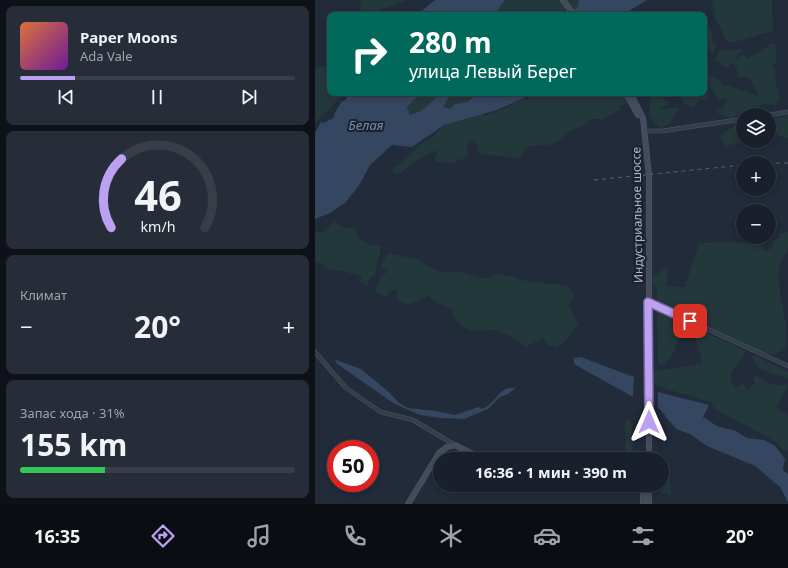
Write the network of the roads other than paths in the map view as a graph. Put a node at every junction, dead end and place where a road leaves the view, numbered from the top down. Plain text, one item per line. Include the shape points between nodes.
1 (563, 0) edge
2 (572, 12) edge
3 (628, 96) edge
4 (632, 96) edge
5 (788, 112) edge
6 (776, 114) edge
7 (736, 120) edge
8 (645, 131) junction
9 (648, 302) junction
10 (315, 352) edge
11 (788, 366) edge
12 (455, 444) junction
13 (470, 452) edge
14 (649, 452) edge
15 (646, 492) edge
16 (648, 492) edge
17 (408, 504) edge
18 (643, 504) edge
19 (649, 504) edge

1 - 2 main road
3 - 8 main road
4 - 8 main road, Индустриальное шоссе via 643,118
5 - 6 street
7 - 8 street
8 - 9 main road, Индустриальное шоссе via 649,176
9 - 11 street
9 - 14 main road, Индустриальное шоссе
10 - 12 street via 346,388 381,412 413,420
12 - 13 main road
12 - 17 main road via 439,453
15 - 18 main road
16 - 19 main road

